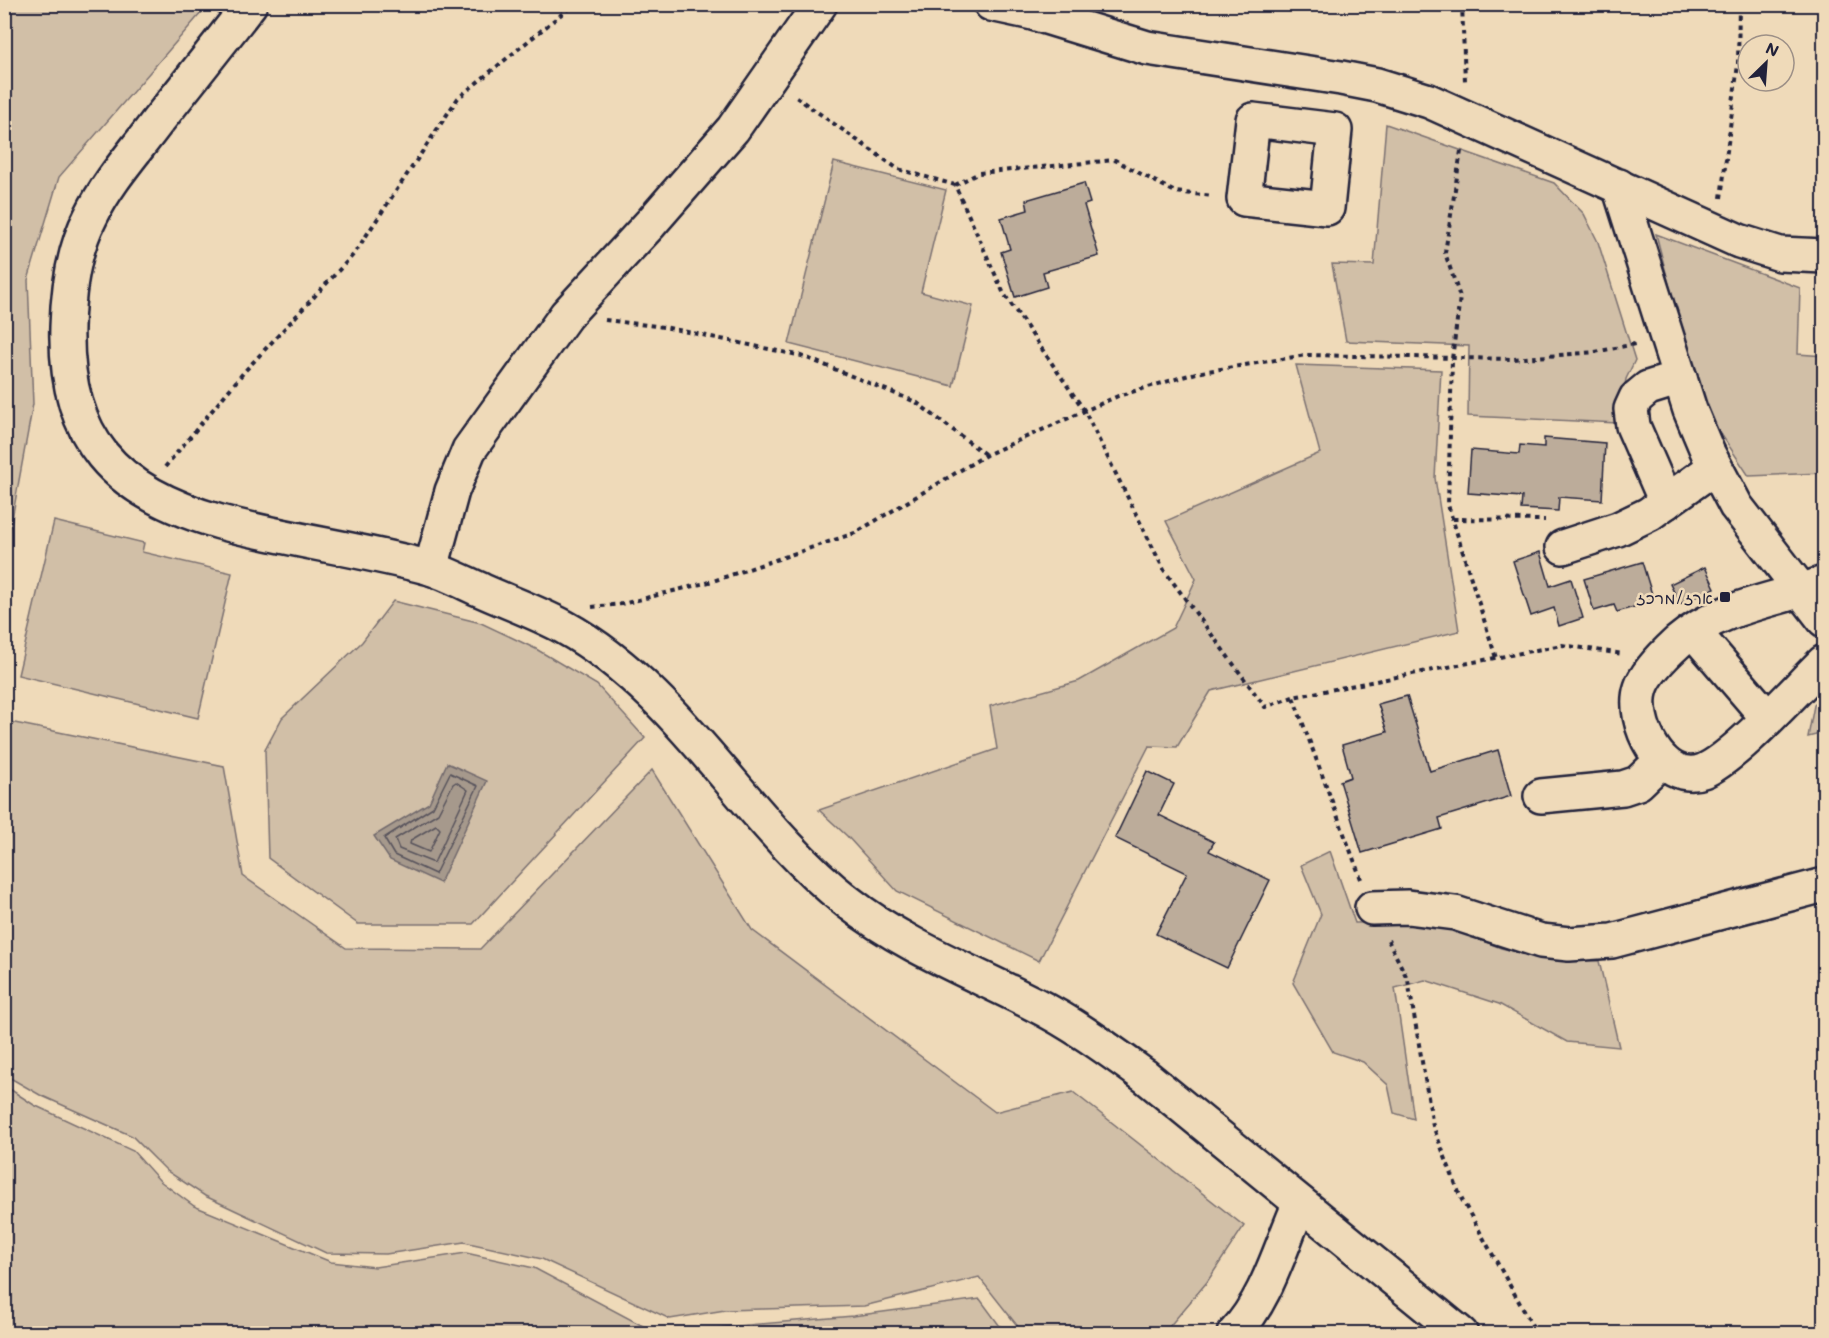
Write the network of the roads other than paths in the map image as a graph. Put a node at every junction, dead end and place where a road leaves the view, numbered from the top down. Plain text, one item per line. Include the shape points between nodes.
1 (250, 4) edge
2 (820, 4) edge
3 (991, 4) edge
4 (1341, 78) junction
5 (1335, 130) junction
6 (1618, 186) junction
7 (1819, 253) edge
8 (1680, 378) junction
9 (1715, 467) junction
10 (1666, 502) junction
11 (1563, 547) dead end
12 (431, 568) junction
13 (1812, 586) edge
14 (1824, 621) edge
15 (1694, 632) junction
16 (1824, 662) edge
17 (1767, 717) junction
18 (1662, 760) junction
19 (1541, 796) dead end
20 (1824, 885) edge
21 (1372, 908) dead end
22 (1300, 1203) junction
23 (1234, 1334) edge
24 (1461, 1334) edge

1 - 12 street via 108,185 88,220 67,298 66,353 72,397 92,441 120,476 161,501 218,521
2 - 12 street via 733,129 566,315 469,450 452,491
3 - 4 street via 1147,48
4 - 5 street
4 - 6 street via 1429,101
5 - 5 street via 1252,120 1244,199 1327,208
6 - 7 street via 1716,231 1780,254
6 - 8 street
8 - 9 street
8 - 10 street via 1648,387 1631,409 1634,426
9 - 10 street
9 - 13 street via 1736,506
10 - 11 street via 1618,529
12 - 22 street via 566,628 614,661 661,702 804,862 847,901 888,930 1093,1038
13 - 14 street
13 - 15 street via 1745,605
15 - 17 street
15 - 18 street via 1679,641 1641,687 1638,715 1646,738
16 - 17 street
17 - 18 street via 1714,766 1700,772 1686,772
18 - 19 street via 1638,783 1623,788
20 - 21 street via 1612,941 1569,944 1541,941 1455,913 1408,907
22 - 23 street via 1266,1286
22 - 24 street

